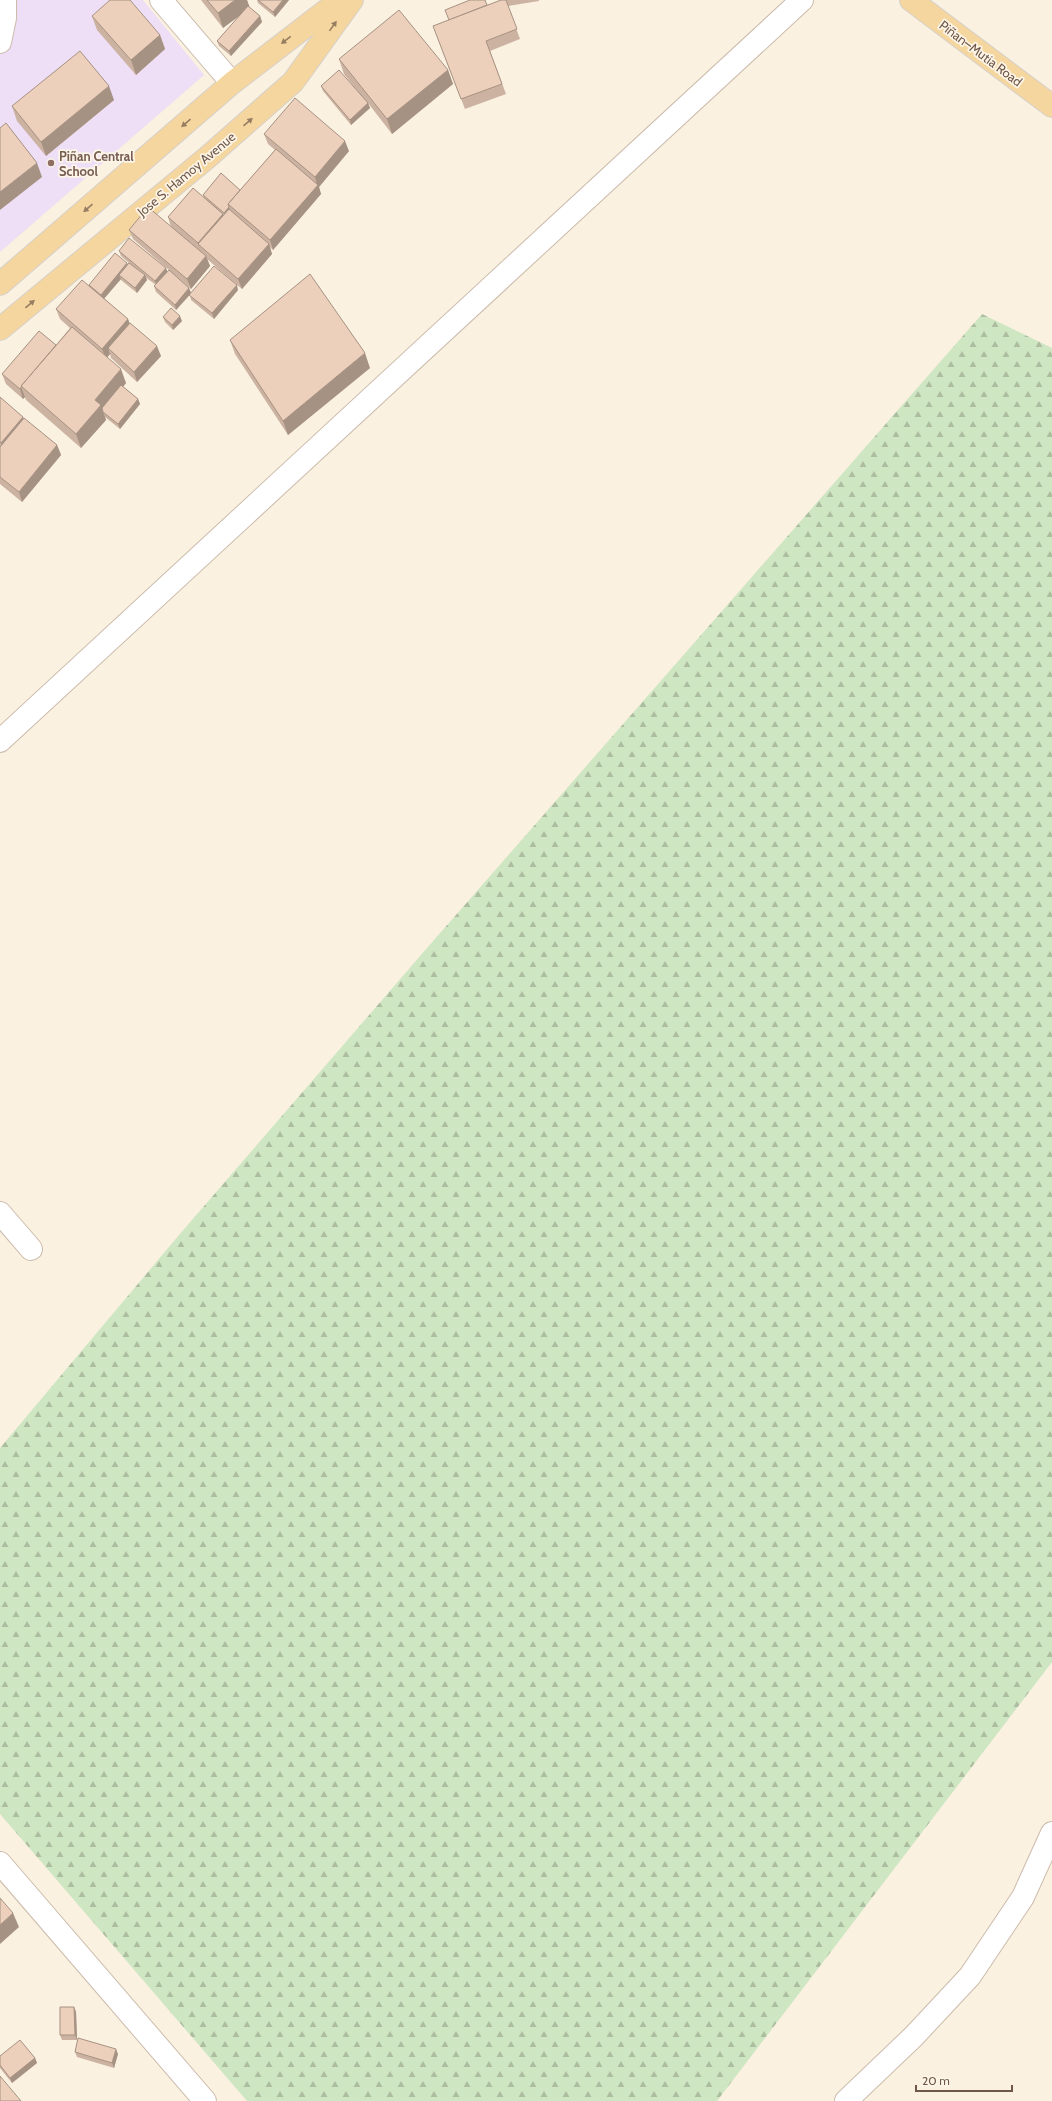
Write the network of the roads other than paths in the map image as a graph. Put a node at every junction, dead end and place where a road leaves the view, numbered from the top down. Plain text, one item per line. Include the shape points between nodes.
1 (6, 0) edge
2 (161, 0) edge
3 (340, 0) edge
4 (352, 0) edge
5 (802, 0) edge
6 (910, 0) edge
7 (0, 42) edge
8 (232, 84) junction
9 (1052, 106) edge
10 (0, 284) edge
11 (0, 329) edge
12 (0, 741) edge
13 (0, 1212) edge
14 (31, 1249) dead end
15 (1052, 1833) edge
16 (0, 1863) edge
17 (205, 2101) edge
18 (846, 2101) edge

1 - 7 street
2 - 8 street
3 -> 8 main road via 269,52
11 -> 4 main road, Jose S. Hamoy Avenue via 209,156 293,82
5 - 12 street
6 - 9 main road, Piñan–Mutia Road
8 -> 10 main road
13 - 14 street
15 - 18 street via 1023,1897 970,1976 914,2036
16 - 17 street

